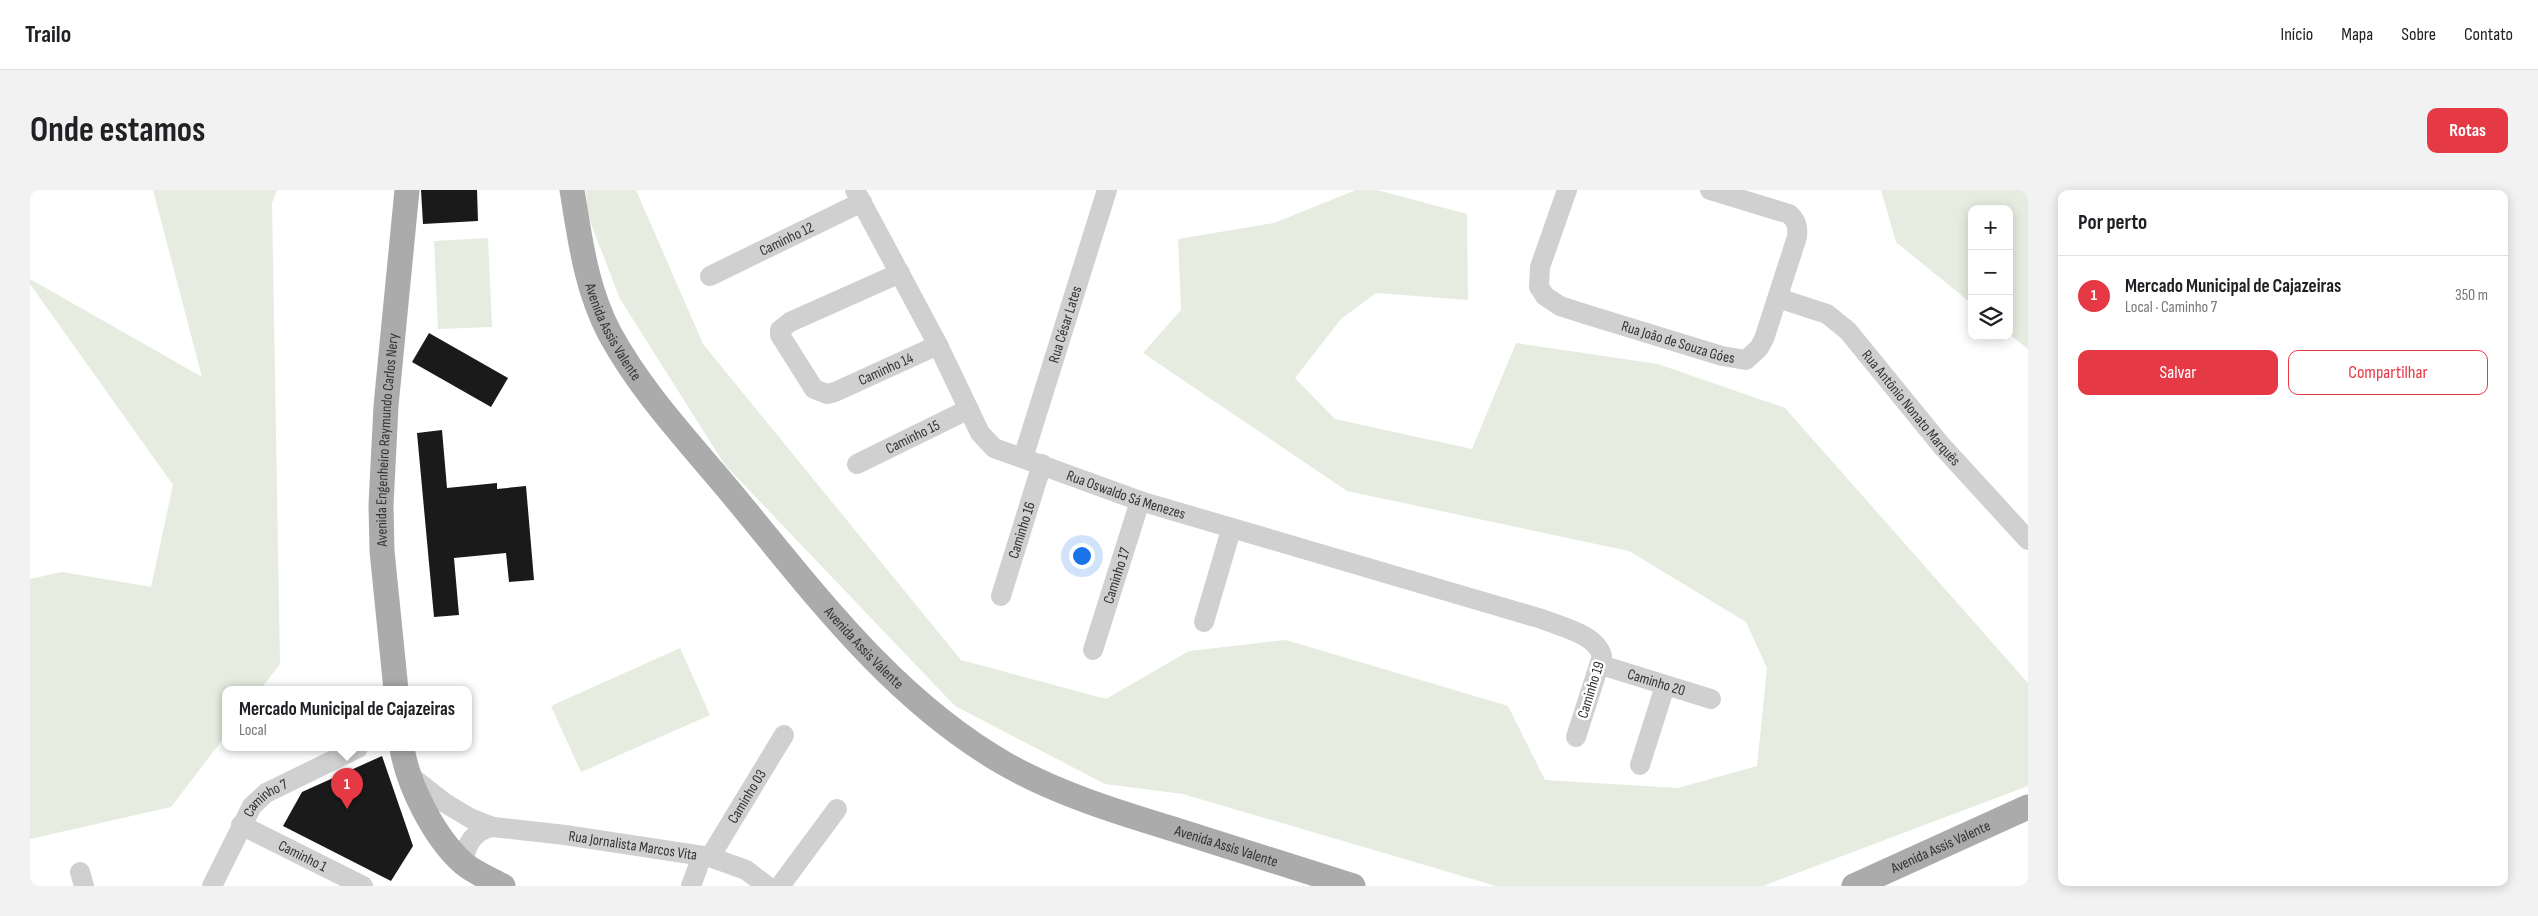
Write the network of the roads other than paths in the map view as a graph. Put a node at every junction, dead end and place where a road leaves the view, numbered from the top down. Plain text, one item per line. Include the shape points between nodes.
1 (407, 190) edge
2 (572, 190) edge
3 (1107, 190) edge
4 (1567, 190) edge
5 (1710, 190) edge
6 (859, 196) edge
7 (900, 273) junction
8 (710, 276) dead end
9 (1778, 298) junction
10 (938, 344) junction
11 (968, 409) junction
12 (1033, 461) junction
13 (857, 464) dead end
14 (1140, 501) junction
15 (1231, 530) junction
16 (2028, 540) edge
17 (1001, 596) dead end
18 (1542, 619) joint
19 (1204, 622) dead end
20 (1093, 650) dead end
21 (1601, 665) junction
22 (396, 686) edge
23 (1665, 686) junction
24 (1711, 699) dead end
25 (784, 735) dead end
26 (1576, 737) dead end
27 (352, 751) edge
28 (403, 751) edge
29 (1640, 764) dead end
30 (408, 774) junction
31 (2028, 807) edge
32 (837, 810) dead end
33 (241, 826) junction
34 (493, 827) junction
35 (706, 857) junction
36 (464, 864) junction
37 (212, 886) edge
38 (363, 886) edge
39 (503, 886) edge
40 (691, 886) edge
41 (767, 886) edge
42 (780, 886) edge
43 (1353, 886) edge
44 (1854, 886) edge

1 - 22 main road, Avenida Engenheiro Raymundo Carlos Nery via 381,505 382,551
2 - 43 main road, Avenida Assis Valente via 591,288 610,334 629,366 800,576 888,675 970,742 1038,781 1108,809
3 - 12 street, Rua César Lates
4 - 9 street, Rua João de Souza Góes via 1538,276 1539,287 1545,296 1560,306 1746,360 1759,348
5 - 9 street, Rua João de Souza Góes via 1789,214 1796,220 1797,237
6 - 7 street, Rua Oswaldo Sá Menezes
6 - 8 street, Caminho 12
7 - 10 street, Rua Oswaldo Sá Menezes
7 - 10 street, Caminho 14 via 825,304 784,326 780,335 814,389 827,394
9 - 16 street, Rua Antônio Nonato Marquês via 1827,314 1848,331 1941,445
10 - 11 street, Rua Oswaldo Sá Menezes
11 - 12 street, Rua Oswaldo Sá Menezes via 980,433 994,448
11 - 13 street, Caminho 15
12 - 14 street, Rua Oswaldo Sá Menezes
12 - 17 street, Caminho 16
14 - 15 street, Rua Oswaldo Sá Menezes
14 - 20 street, Caminho 17
15 - 18 street, Rua Oswaldo Sá Menezes
15 - 19 street
18 - 21 street, Caminho 19 via 1590,640 1600,650
21 - 23 street, Caminho 20
21 - 26 street, Caminho 19
23 - 24 street, Caminho 20
23 - 29 street
25 - 35 street, Caminho 03
27 - 33 street, Caminho 7 via 266,793 252,806
28 - 30 main road
30 - 34 street, Rua Jornalista Marcos Vita via 450,806
30 - 36 main road via 431,820
31 - 44 main road, Avenida Assis Valente
32 - 42 street
33 - 37 street, Caminho 7
33 - 38 street, Caminho 1
34 - 35 street, Rua Jornalista Marcos Vita
34 - 36 street via 480,830 472,838 466,847
35 - 40 street, Caminho 03
35 - 41 street, Rua Jornalista Marcos Vita via 746,870
36 - 39 main road

